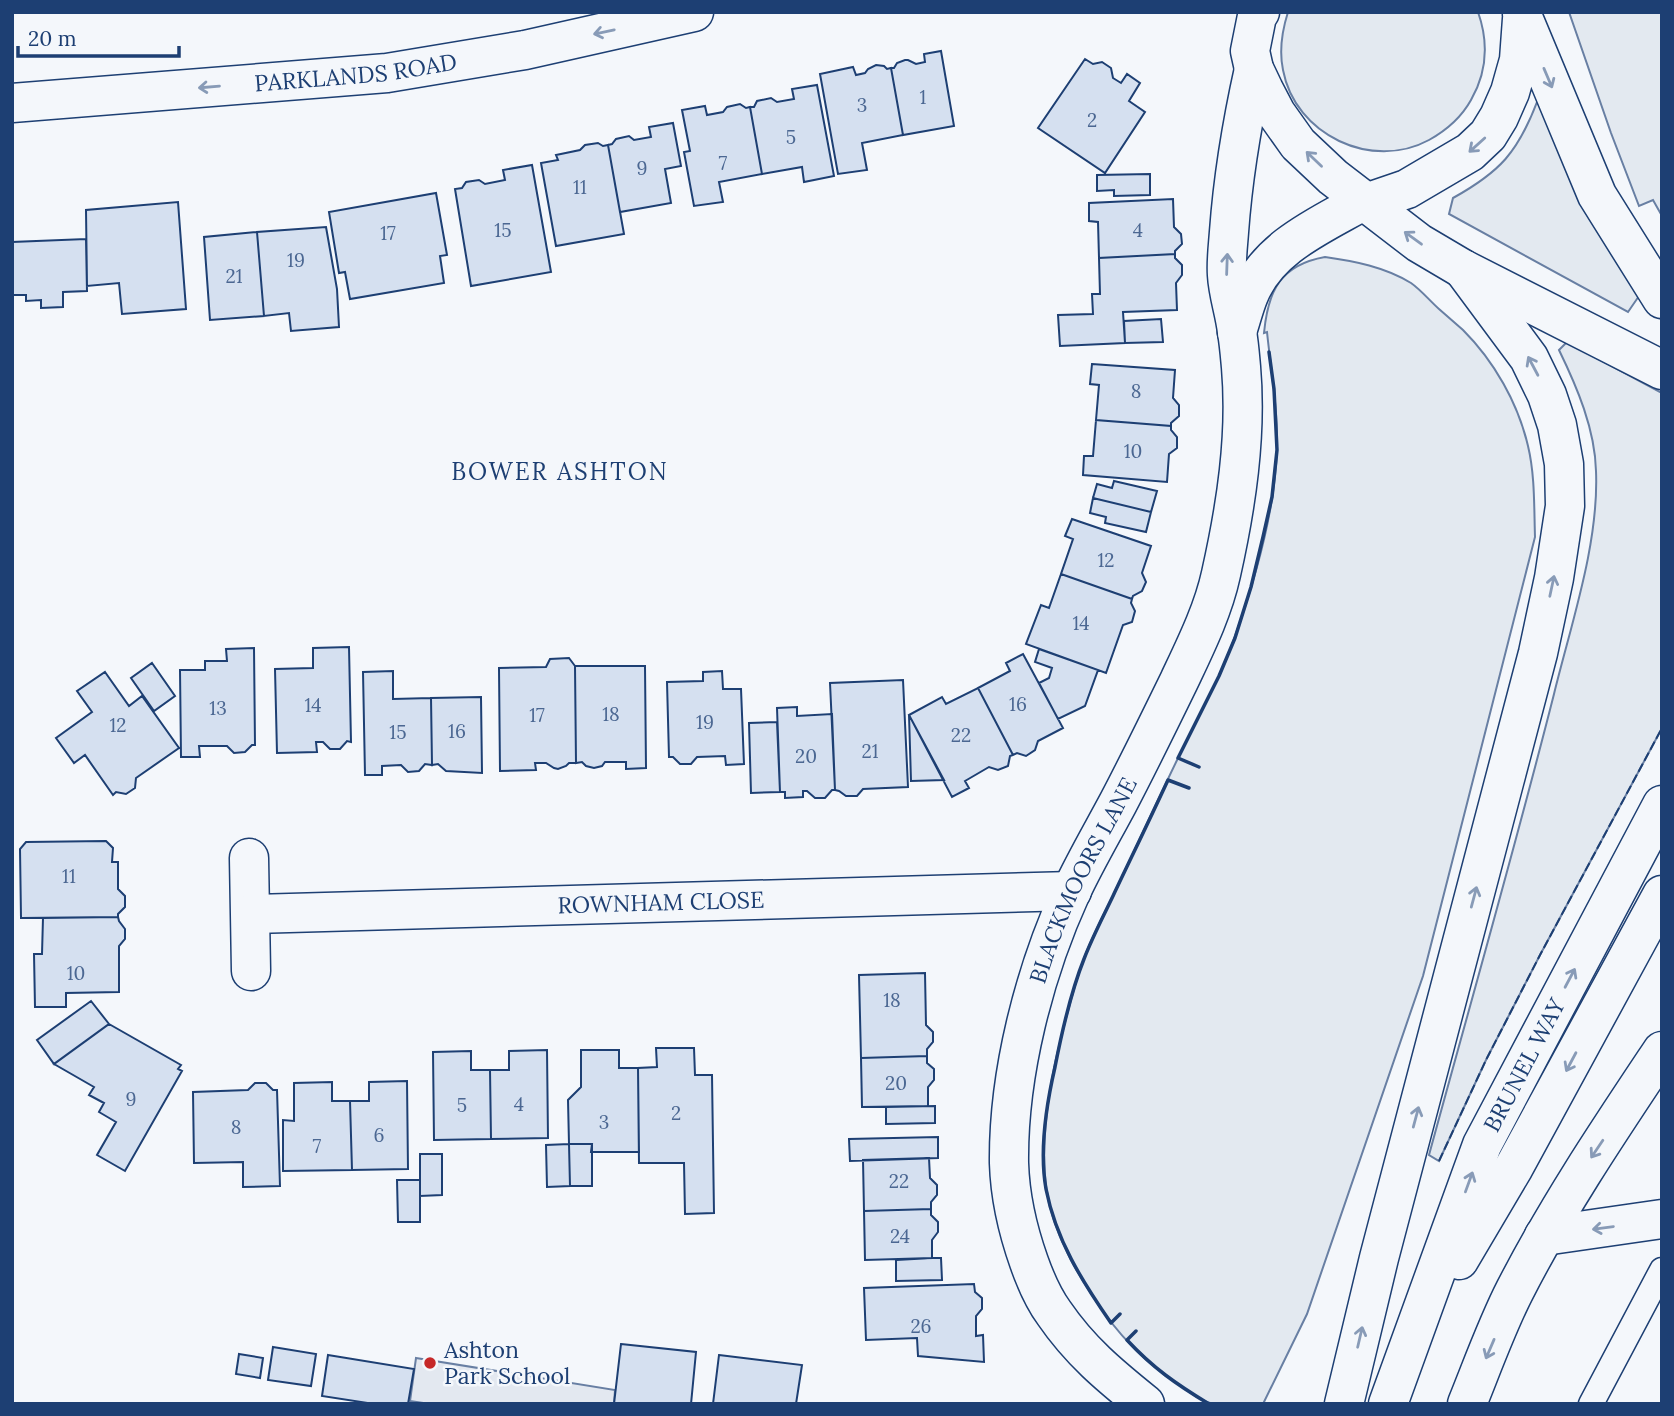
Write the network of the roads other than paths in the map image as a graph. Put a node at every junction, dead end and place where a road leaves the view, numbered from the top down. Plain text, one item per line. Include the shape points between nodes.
1 (694, 12) edge
2 (1228, 12) edge
3 (1259, 12) edge
4 (1522, 14) edge
5 (1252, 60) junction
6 (12, 103) edge
7 (1365, 202) junction
8 (1463, 269) junction
9 (1662, 299) edge
10 (1237, 332) junction
11 (1662, 370) edge
12 (1662, 804) edge
13 (249, 858) dead end
14 (1072, 891) junction
15 (1662, 895) edge
16 (251, 914) junction
17 (251, 971) dead end
18 (1662, 1051) edge
19 (1662, 1219) edge
20 (1544, 1236) junction
21 (1662, 1270) edge
22 (1413, 1338) junction
23 (1145, 1404) edge
24 (1344, 1404) edge
25 (1388, 1404) edge
26 (1467, 1404) edge
27 (1591, 1404) edge

1 -> 6 main road, PARKLANDS ROAD via 525,50 387,73
2 - 5 main road
3 - 5 main road, BLACKMOORS LANE
4 -> 7 main road, BLACKMOORS LANE via 1519,60 1510,92 1488,135 1470,152 1407,189
4 -> 9 main road via 1597,195
7 -> 5 main road via 1298,144 1276,113
10 -> 5 main road, BLACKMOORS LANE via 1227,260
8 -> 7 main road
7 - 10 main road, BLACKMOORS LANE via 1286,247 1269,263 1249,293
8 - 11 main road
24 -> 8 main road via 1538,653 1565,506 1564,464 1547,395 1529,358
10 - 14 main road, BLACKMOORS LANE via 1242,410 1239,474 1221,578 1205,624 1155,730
22 -> 12 main road, BRUNEL WAY via 1482,1145
13 - 16 main road
14 - 16 main road, ROWNHAM CLOSE
14 - 23 main road, BLACKMOORS LANE via 1034,991 1023,1038 1010,1132 1014,1206 1026,1252 1053,1313 1091,1359
15 -> 22 main road, BRUNEL WAY via 1514,1167
16 - 17 main road
18 -> 20 main road
19 -> 20 main road
20 -> 26 main road via 1514,1292
21 - 27 lane
22 - 25 main road, BRUNEL WAY

